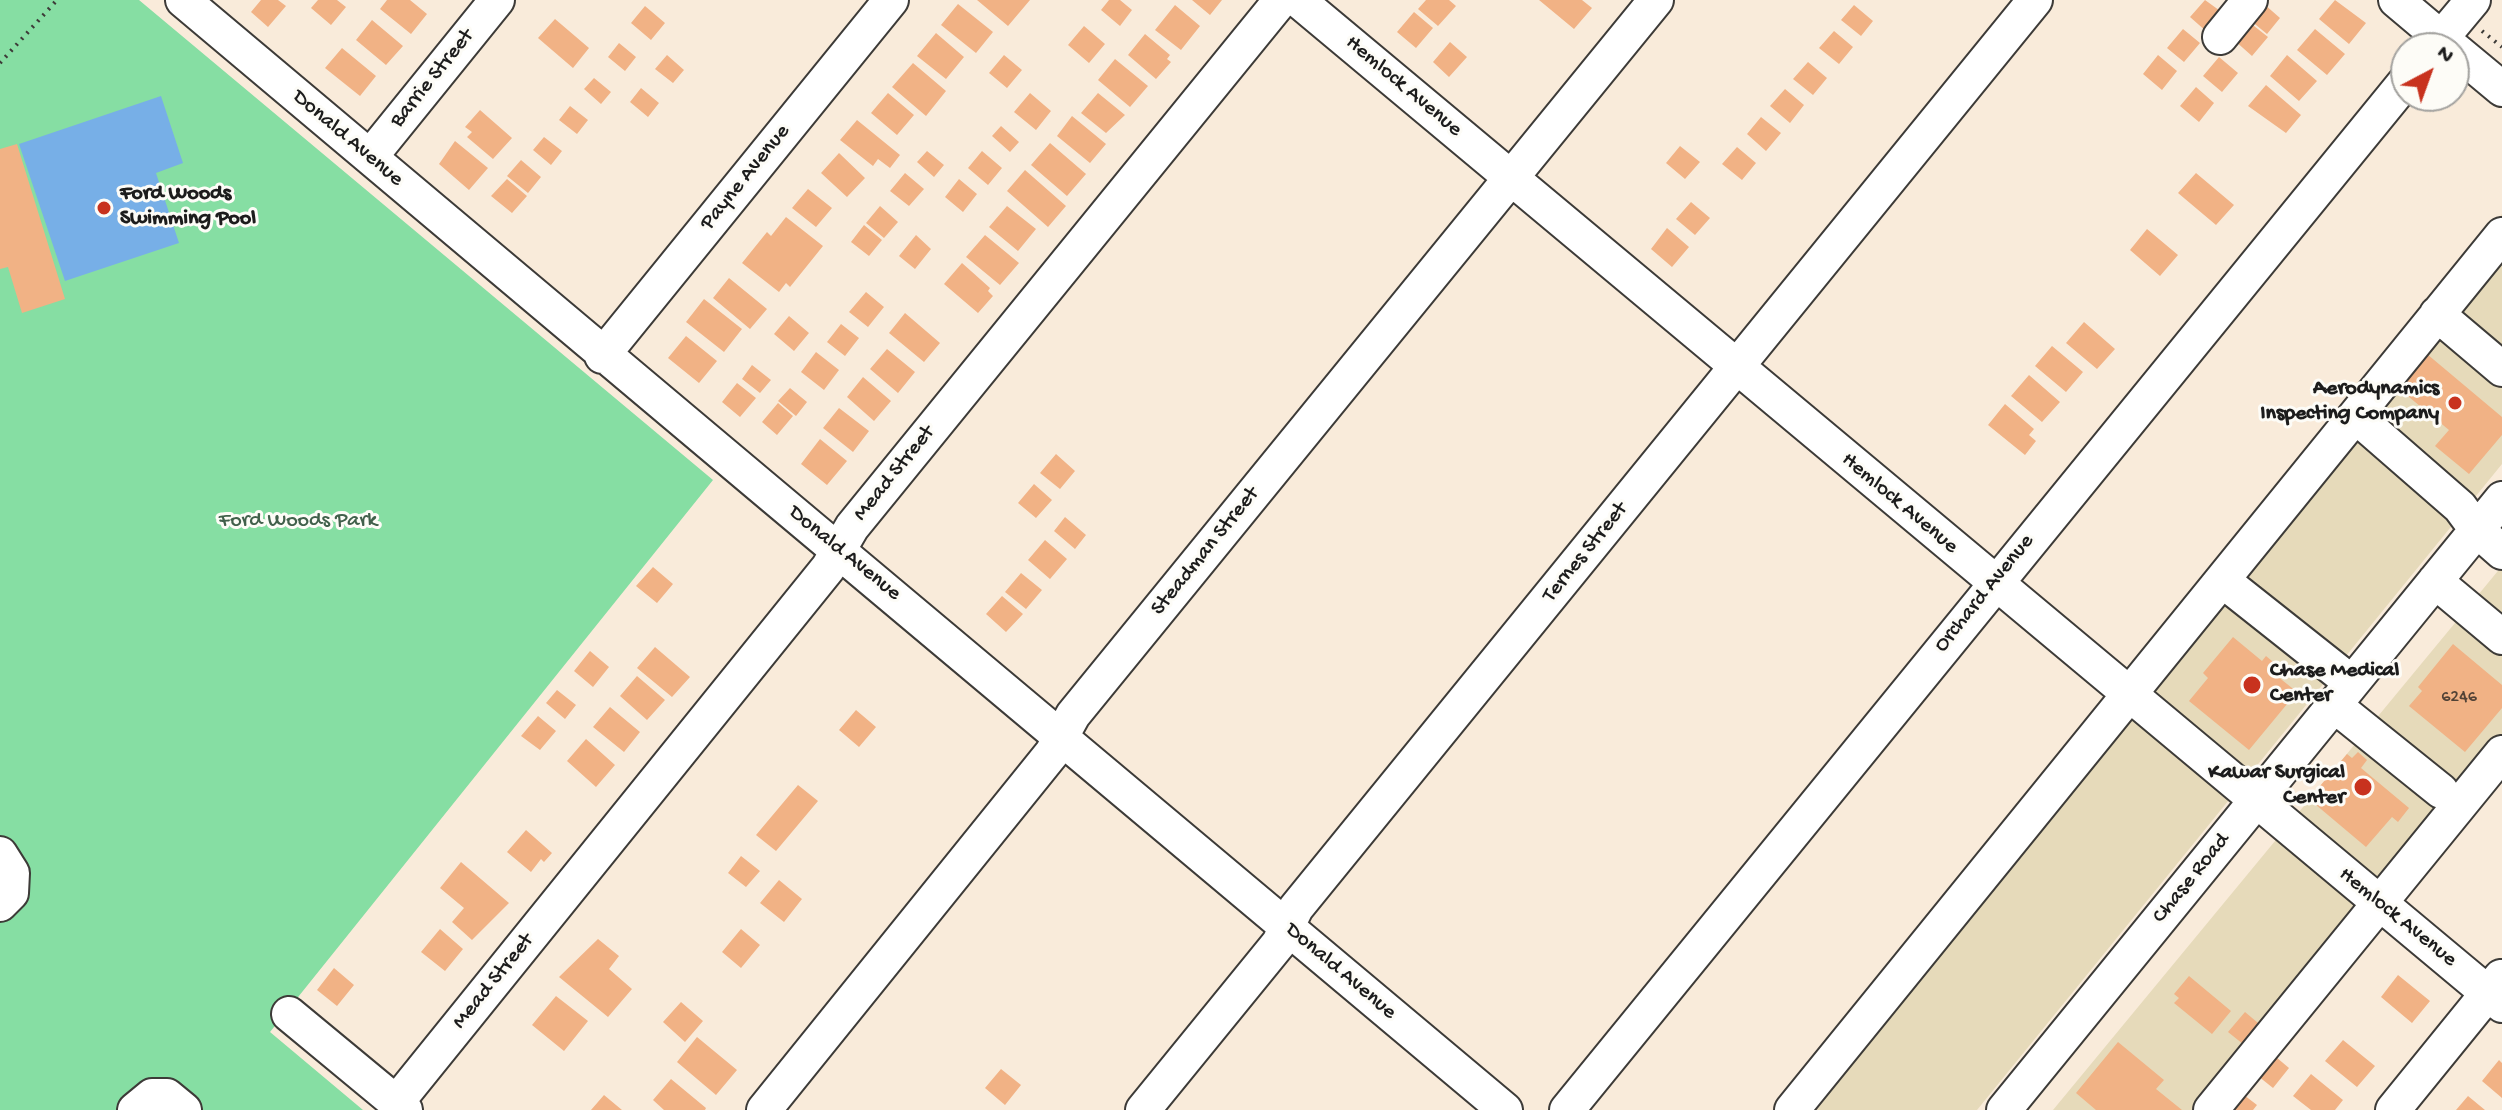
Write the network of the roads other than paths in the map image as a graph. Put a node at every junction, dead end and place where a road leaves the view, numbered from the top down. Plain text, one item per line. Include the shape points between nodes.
1 (183, 0) edge
2 (497, 0) edge
3 (891, 0) edge
4 (1281, 0) edge
5 (1298, 0) edge
6 (1656, 0) edge
7 (2035, 0) edge
8 (2250, 0) edge
9 (2396, 0) edge
10 (2450, 32) edge
11 (2220, 37) dead end
12 (2470, 52) edge
13 (2502, 89) edge
14 (2390, 100) edge
15 (370, 157) junction
16 (1512, 178) junction
17 (2502, 235) edge
18 (2437, 314) junction
19 (602, 356) junction
20 (1736, 368) junction
21 (2502, 369) edge
22 (2367, 426) dead end
23 (2502, 499) edge
24 (2477, 530) junction
25 (839, 549) junction
26 (2502, 552) edge
27 (2222, 580) junction
28 (2435, 581) junction
29 (1994, 583) junction
30 (2502, 637) edge
31 (2343, 694) junction
32 (2128, 695) junction
33 (1061, 736) junction
34 (2502, 753) edge
35 (2441, 791) dead end
36 (2255, 801) junction
37 (0, 854) edge
38 (2378, 903) junction
39 (0, 904) edge
40 (1287, 927) junction
41 (2497, 991) edge
42 (303, 1012) dead end
43 (400, 1106) edge
44 (135, 1110) edge
45 (184, 1110) edge
46 (764, 1110) edge
47 (1143, 1110) edge
48 (1505, 1110) edge
49 (1567, 1110) edge
50 (1792, 1110) edge
51 (2004, 1110) edge
52 (2211, 1110) edge
53 (2393, 1110) edge

1 - 15 street, Donald Avenue
2 - 15 street, Barrie Street
3 - 19 street, Payne Avenue
4 - 25 street, Mead Street
5 - 16 street, Hemlock Avenue
6 - 16 street, Steadman Street
7 - 20 street, Ternes Street
8 - 11 street
9 - 10 street
12 - 13 street
14 - 29 street, Orchard Avenue
15 - 19 street, Donald Avenue
16 - 20 street, Hemlock Avenue
16 - 33 street, Steadman Street
17 - 18 street
18 - 21 street
18 - 27 street
19 - 25 street, Donald Avenue
20 - 29 street, Hemlock Avenue
20 - 40 street, Ternes Street via 1296,908
22 - 24 street via 2460,507
23 - 24 street, Chase Road
24 - 26 street
24 - 28 street, Chase Road
25 - 33 street, Donald Avenue
25 - 43 street, Mead Street
27 - 31 street
27 - 32 street
28 - 30 street
28 - 31 street, Chase Road
29 - 32 street, Hemlock Avenue
29 - 49 street, Orchard Avenue
31 - 35 street
31 - 36 street, Chase Road
32 - 36 street, Hemlock Avenue
32 - 50 street
33 - 40 street, Donald Avenue
33 - 46 street, Steadman Street
34 - 38 street
36 - 38 street, Hemlock Avenue
36 - 51 street, Chase Road
37 - 39 street via 12,873 11,893
38 - 41 street, Hemlock Avenue
38 - 52 street
40 - 47 street, Ternes Street
40 - 48 street, Donald Avenue
41 - 53 street
42 - 43 street
44 - 45 street via 152,1096 167,1096

